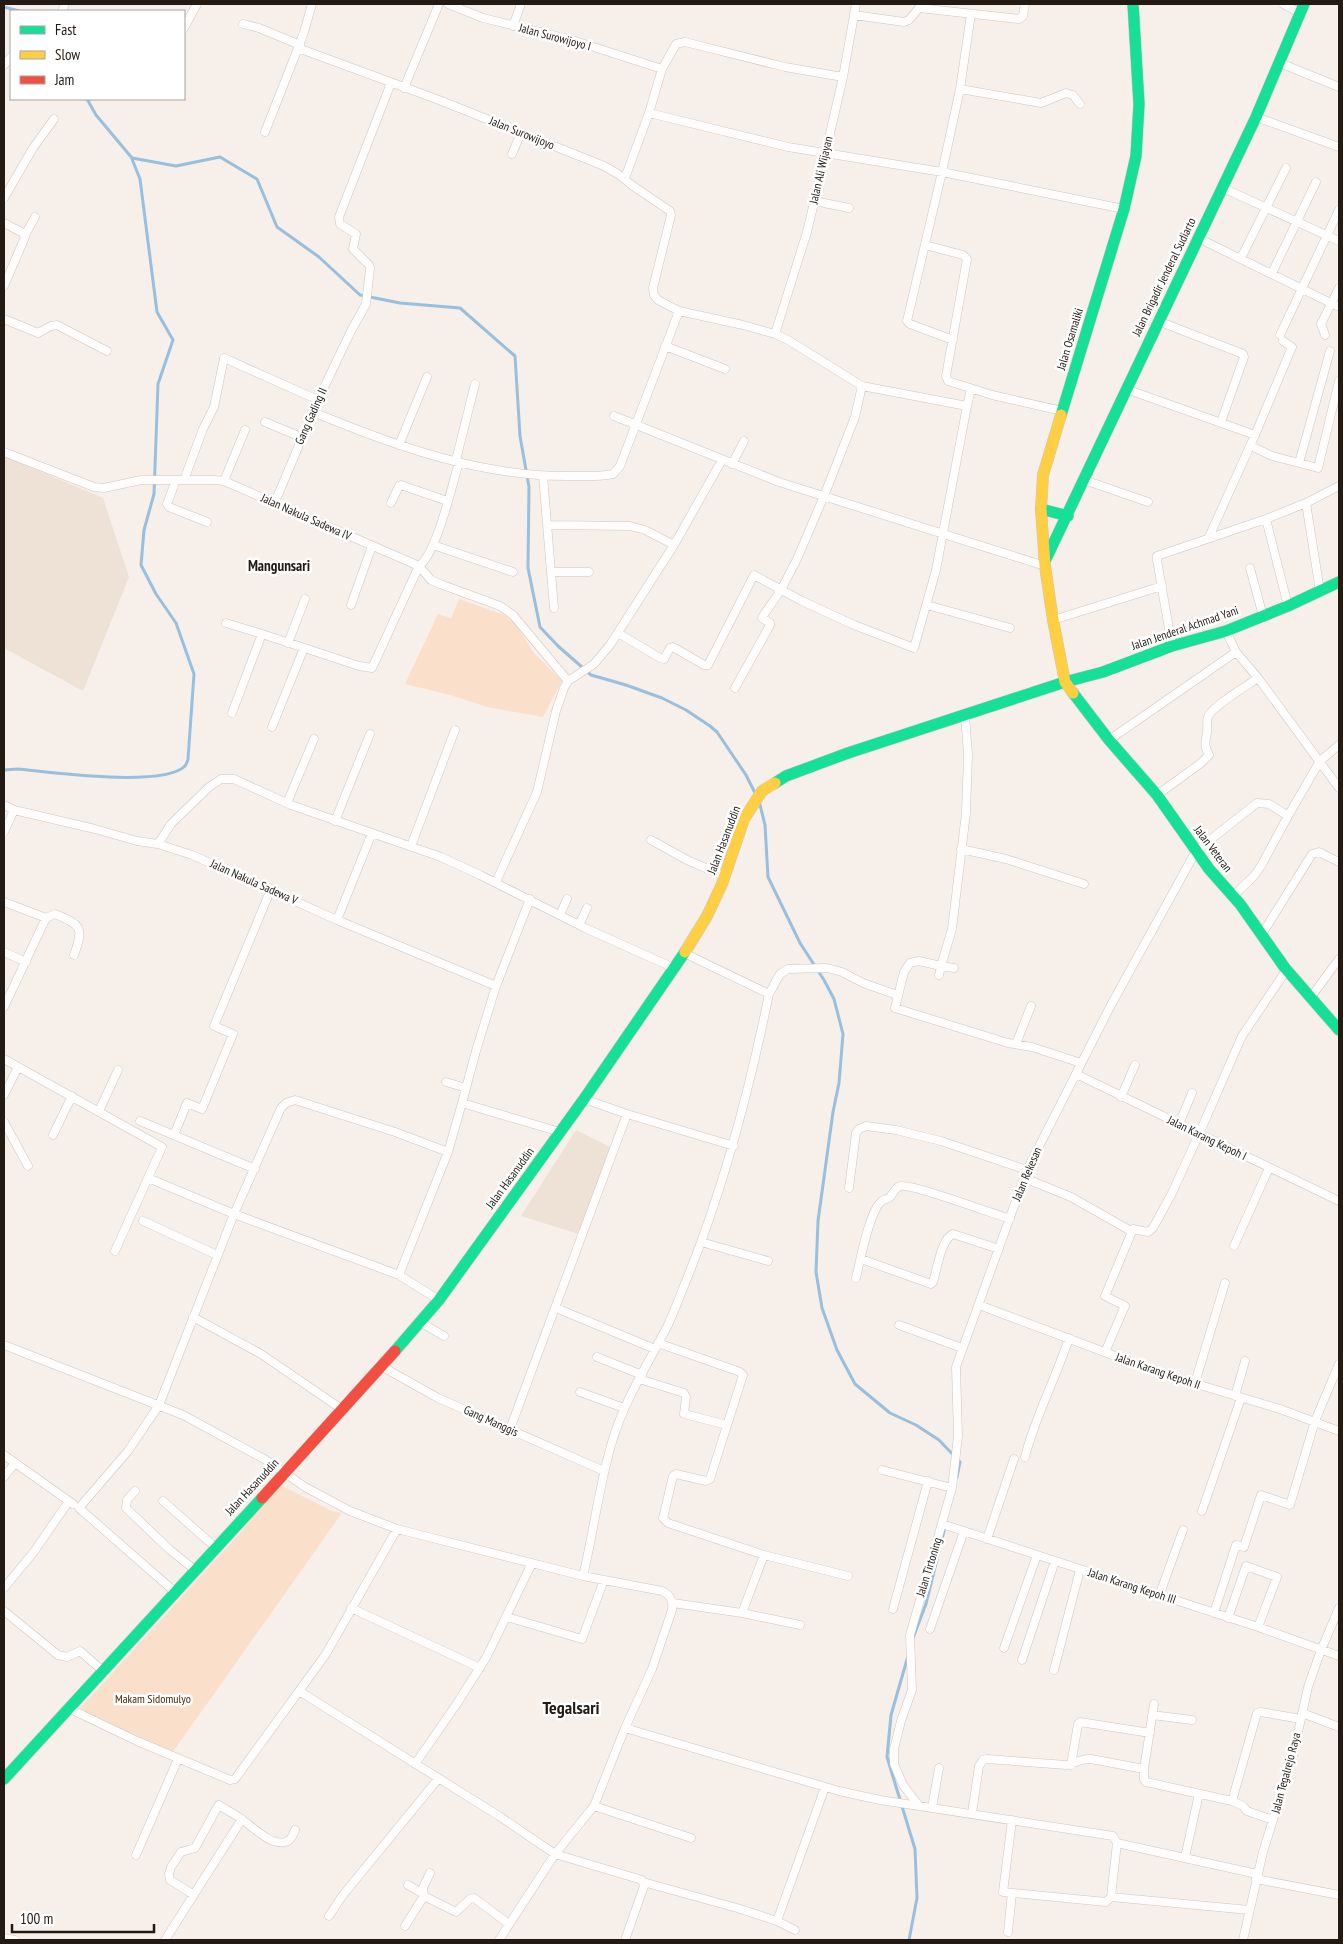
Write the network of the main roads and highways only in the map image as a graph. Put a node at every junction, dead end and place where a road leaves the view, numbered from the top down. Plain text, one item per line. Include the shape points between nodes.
1 (1133, 4) edge
2 (1302, 8) edge
3 (1041, 509) junction
4 (1068, 516) junction
5 (1045, 564) junction
6 (1339, 582) edge
7 (1065, 682) junction
8 (1339, 1030) edge
9 (4, 1779) edge

1 - 3 main road, Jalan Osamaliki via 1138,140 1124,209 1043,475
2 - 4 main road, Jalan Brigadir Jenderal Sudiarto via 1256,117
3 - 4 main road
3 - 5 main road, Jalan Osamaliki
4 - 5 main road, Jalan Brigadir Jenderal Sudiarto
5 - 7 main road, Jalan Osamaliki
6 - 7 main road, Jalan Jenderal Achmad Yani via 1226,631
7 - 8 main road, Jalan Veteran via 1109,740 1157,794 1286,969
7 - 9 main road, Jalan Hasanuddin via 848,753 786,776 762,791 744,819 707,916 684,953 584,1099 439,1300 344,1410

